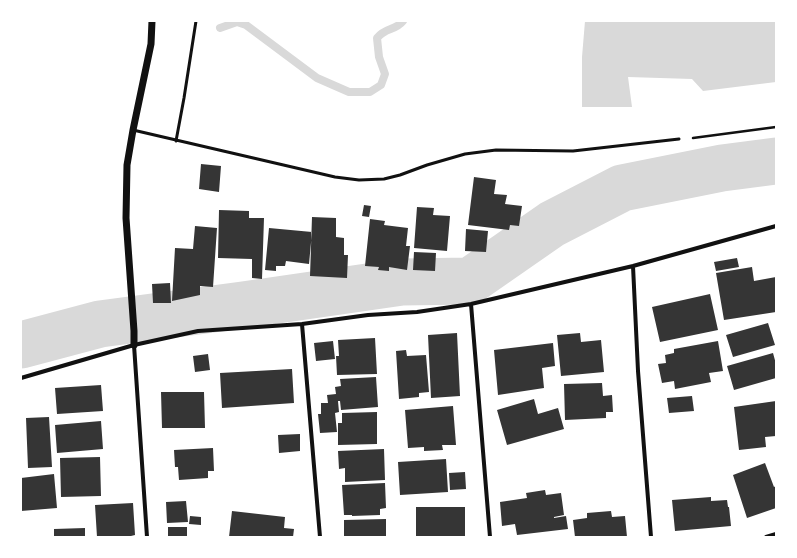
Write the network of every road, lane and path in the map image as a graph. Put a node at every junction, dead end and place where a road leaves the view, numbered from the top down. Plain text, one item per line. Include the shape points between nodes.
1 (152, 21) edge
2 (196, 21) edge
3 (776, 126) edge
4 (133, 130) junction
5 (679, 139) joint
6 (176, 141) junction
7 (776, 226) edge
8 (633, 266) junction
9 (470, 304) junction
10 (302, 324) junction
11 (134, 345) junction
12 (21, 378) edge
13 (776, 534) edge
14 (147, 537) edge
15 (320, 537) edge
16 (490, 537) edge
17 (651, 537) edge
18 (766, 537) edge

1 - 4 street via 151,44
2 - 6 lane
3 - 5 path
4 - 6 lane
4 - 11 street via 127,165 126,218
5 - 6 lane via 573,151 496,150 465,154 384,179 358,180 334,177
7 - 8 street
8 - 9 street
8 - 17 street
9 - 10 street
9 - 16 street
10 - 11 street via 198,331
10 - 15 street
11 - 12 street
11 - 14 street
13 - 18 street

